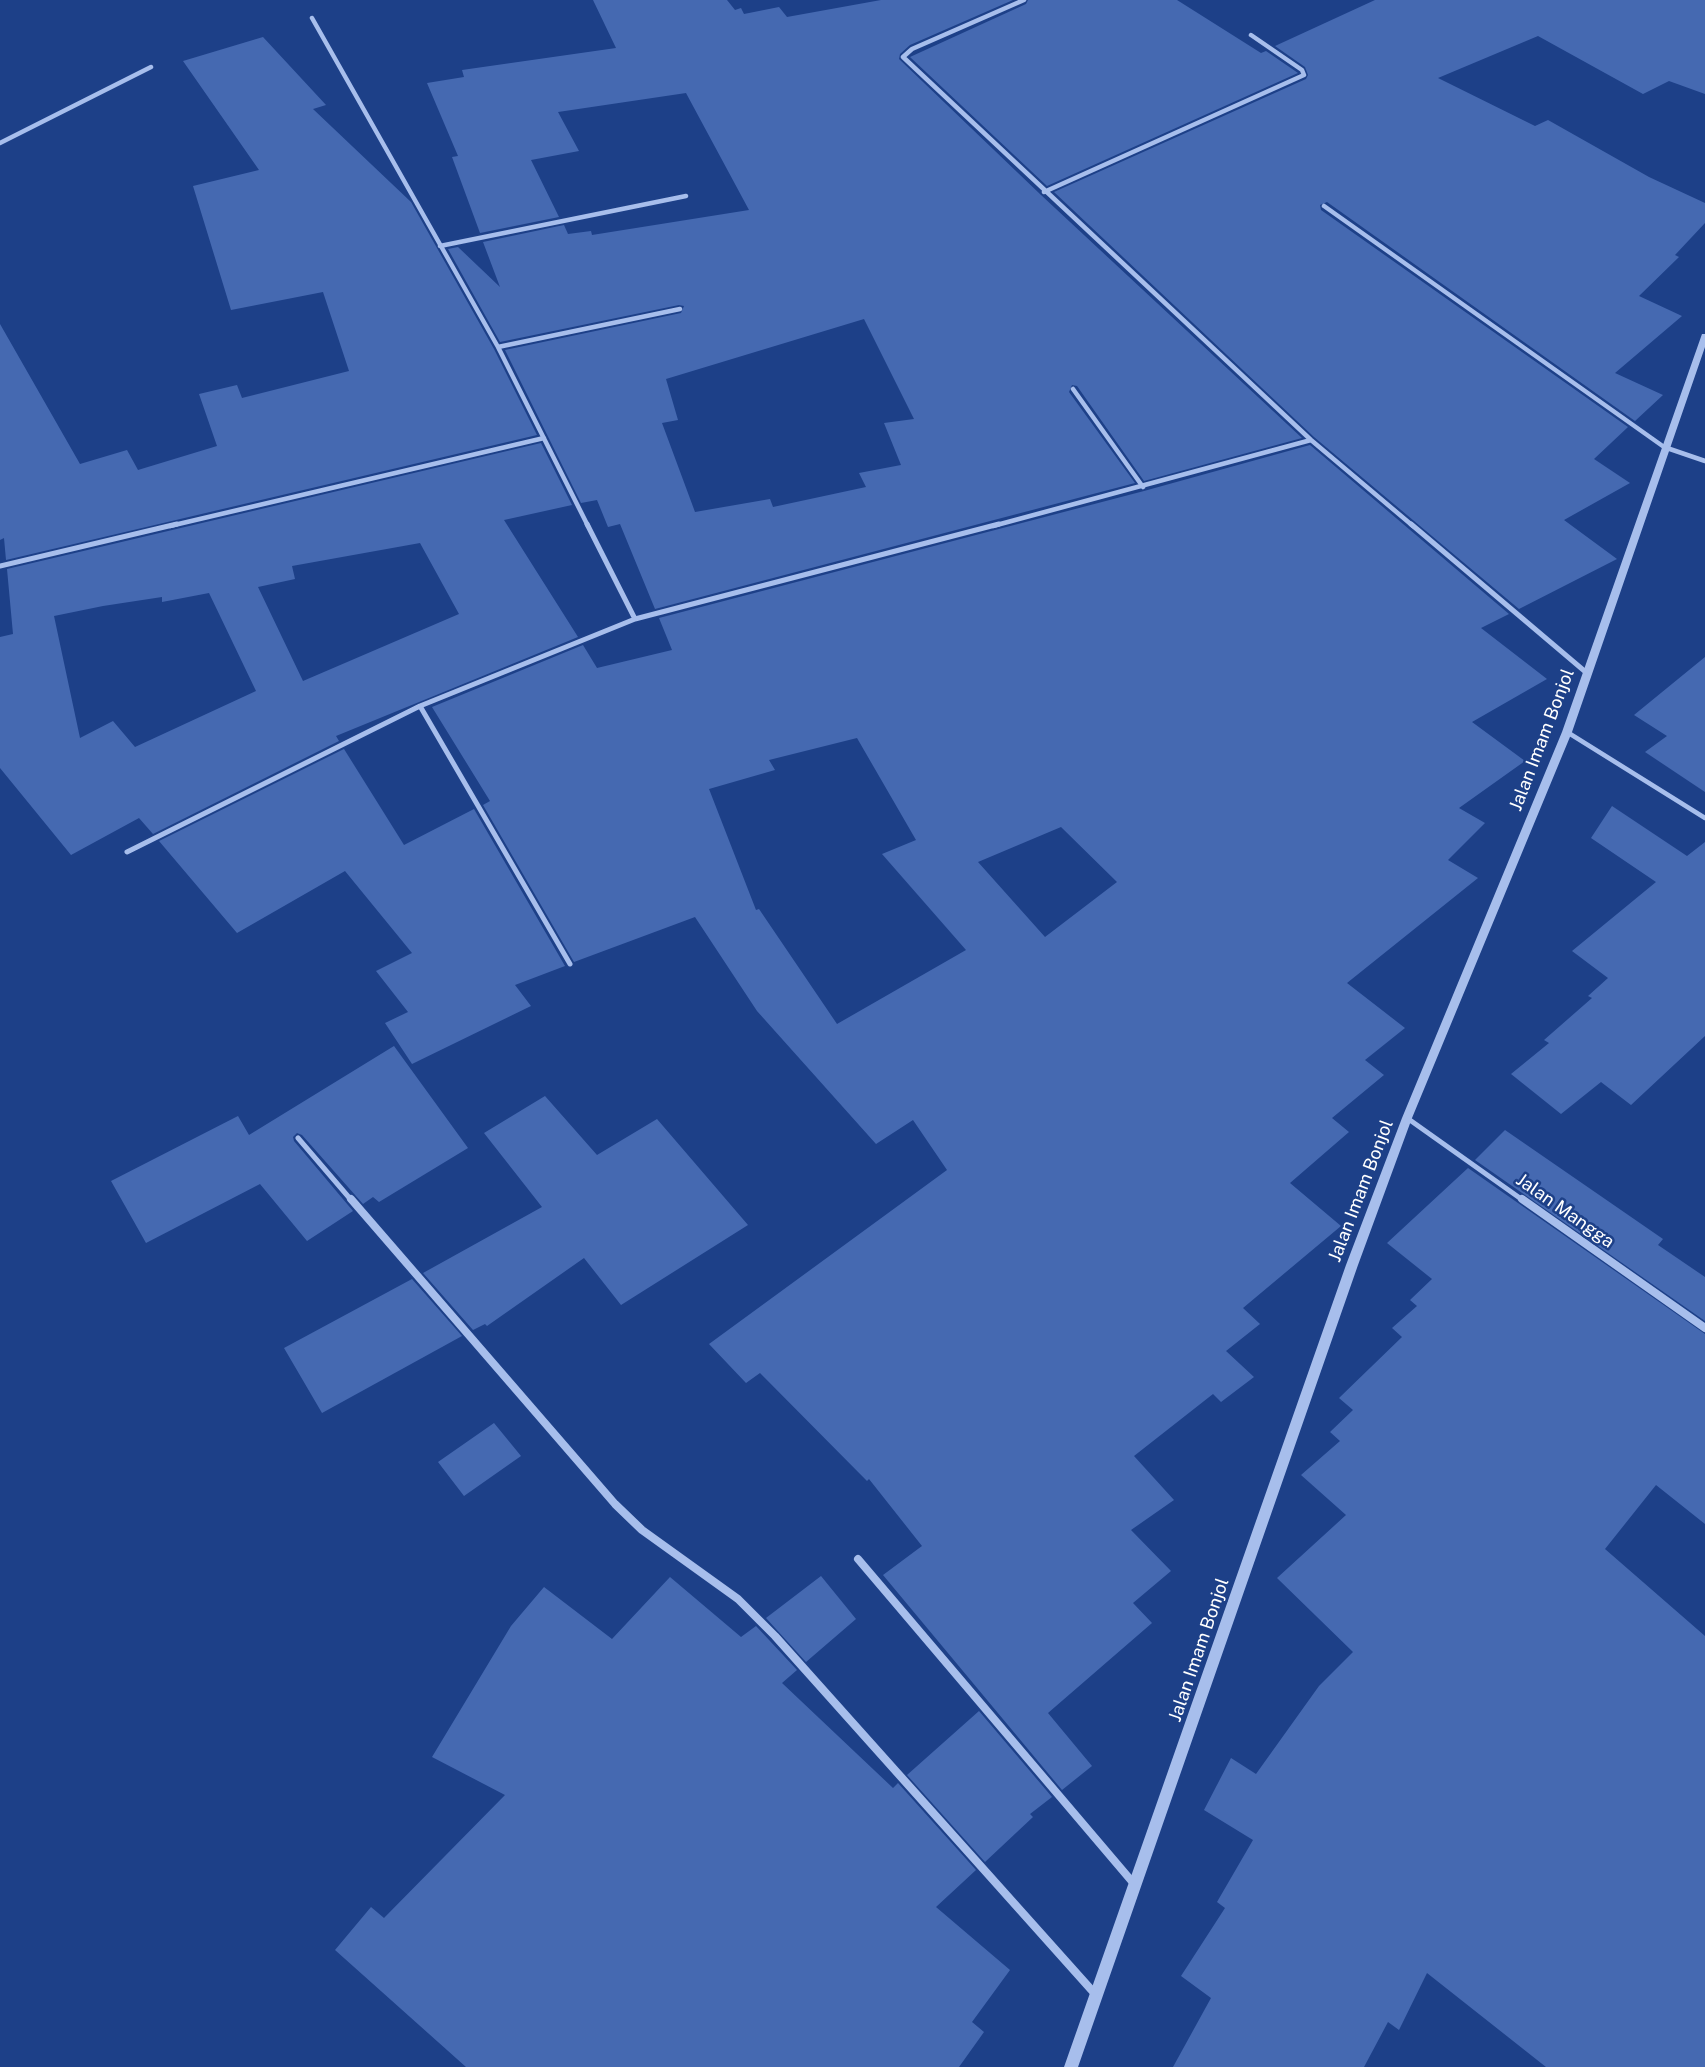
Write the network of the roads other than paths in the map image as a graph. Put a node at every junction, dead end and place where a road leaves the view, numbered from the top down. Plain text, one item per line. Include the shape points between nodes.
1 (1024, 0) edge
2 (312, 18) dead end
3 (1251, 35) dead end
4 (150, 67) dead end
5 (0, 143) edge
6 (1044, 192) junction
7 (686, 196) dead end
8 (1324, 206) dead end
9 (440, 246) junction
10 (680, 309) dead end
11 (1705, 336) edge
12 (498, 347) junction
13 (1073, 389) dead end
14 (544, 438) junction
15 (1311, 440) junction
16 (1664, 447) junction
17 (1705, 461) edge
18 (1143, 487) junction
19 (0, 566) edge
20 (635, 619) junction
21 (1588, 674) junction
22 (420, 706) junction
23 (1567, 732) junction
24 (1705, 818) edge
25 (127, 852) dead end
26 (570, 964) dead end
27 (1407, 1118) junction
28 (298, 1138) dead end
29 (1705, 1328) edge
30 (858, 1559) dead end
31 (1136, 1886) junction
32 (1096, 1995) junction
33 (1071, 2067) edge

1 - 6 street via 925,43 903,57
2 - 9 street
3 - 6 street via 1304,75
4 - 5 street
6 - 15 street
7 - 9 street
8 - 16 street
9 - 12 street
10 - 12 street
11 - 16 street, Jalan Imam Bonjol
12 - 14 street
13 - 18 street
14 - 19 street
14 - 20 street
15 - 18 street
15 - 21 street
16 - 17 street
16 - 21 street, Jalan Imam Bonjol
18 - 20 street
20 - 22 street
21 - 23 street, Jalan Imam Bonjol
22 - 25 street
22 - 26 street
23 - 24 lane
23 - 27 street, Jalan Imam Bonjol
27 - 29 street, Jalan Mangga
27 - 31 street, Jalan Imam Bonjol
28 - 32 street via 615,1504 642,1530 738,1599 775,1636
30 - 31 street
31 - 32 street, Jalan Imam Bonjol
32 - 33 street, Jalan Imam Bonjol

